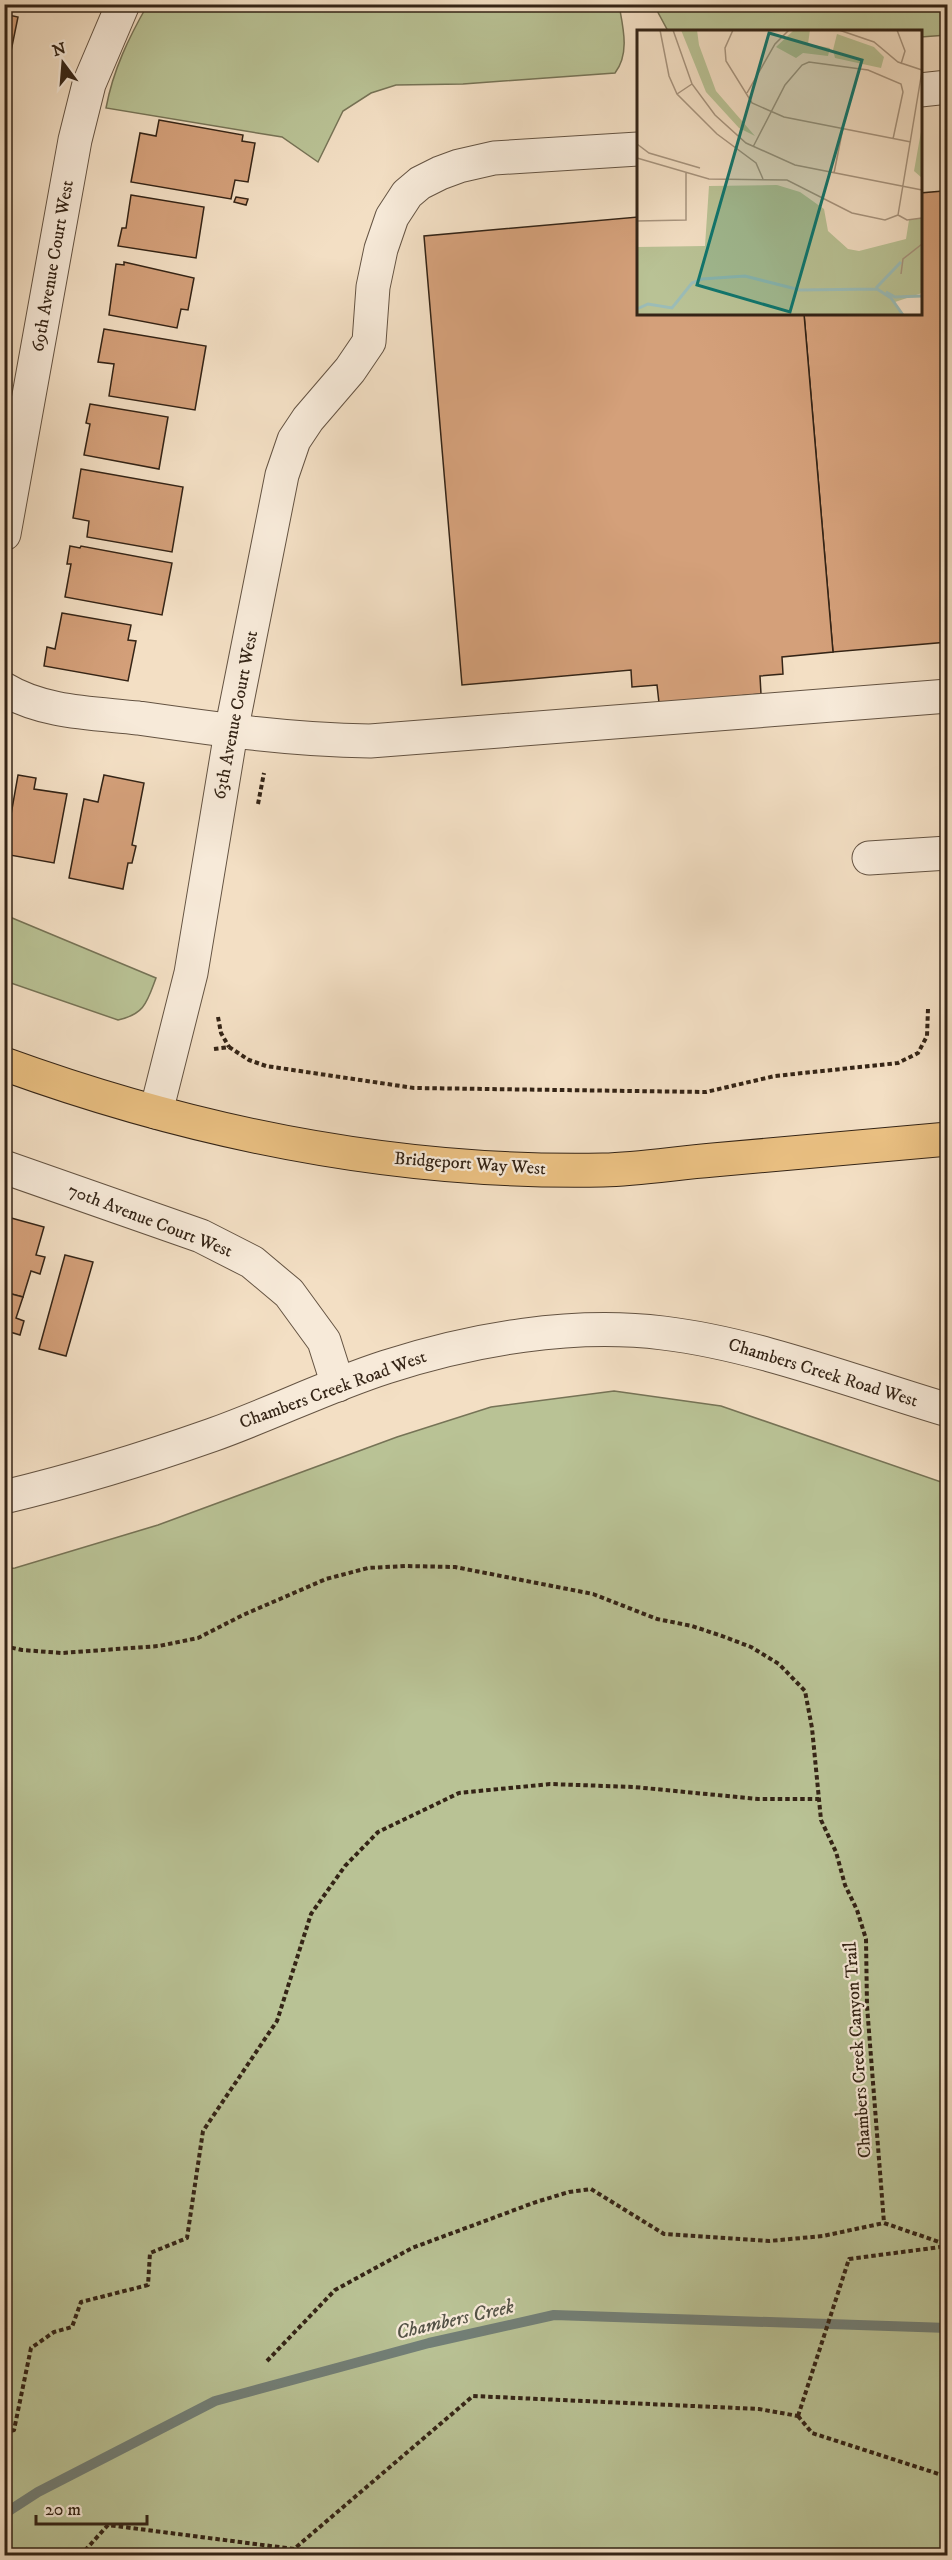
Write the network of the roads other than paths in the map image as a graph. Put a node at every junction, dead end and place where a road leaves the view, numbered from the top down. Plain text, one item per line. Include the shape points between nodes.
1 (123, 4) edge
2 (948, 87) edge
3 (922, 90) edge
4 (637, 149) edge
5 (4, 534) edge
6 (4, 690) edge
7 (948, 696) edge
8 (231, 732) junction
9 (948, 853) edge
10 (869, 858) dead end
11 (4, 1064) edge
12 (156, 1112) junction
13 (948, 1139) edge
14 (4, 1167) edge
15 (338, 1385) junction
16 (948, 1410) edge
17 (4, 1497) edge

1 - 5 street, 69th Avenue Court West via 89,84 75,140
2 - 3 street
4 - 8 street, 63th Avenue Court West via 494,158 459,166 420,183 399,204 387,231 373,287 369,342 294,440 282,475
6 - 8 street via 57,708
7 - 8 street via 370,741
8 - 12 street, 63th Avenue Court West via 191,973
9 - 10 street
11 - 12 main road, Bridgeport Way West via 82,1092
12 - 13 main road, Bridgeport Way West via 251,1137 338,1152 516,1169 604,1170
14 - 15 street, 70th Avenue Court West via 201,1236 252,1262 290,1293 324,1341
15 - 16 street, Chambers Creek Road West via 430,1354 515,1336 662,1332 716,1341
15 - 17 street, Chambers Creek Road West via 213,1435 64,1483

